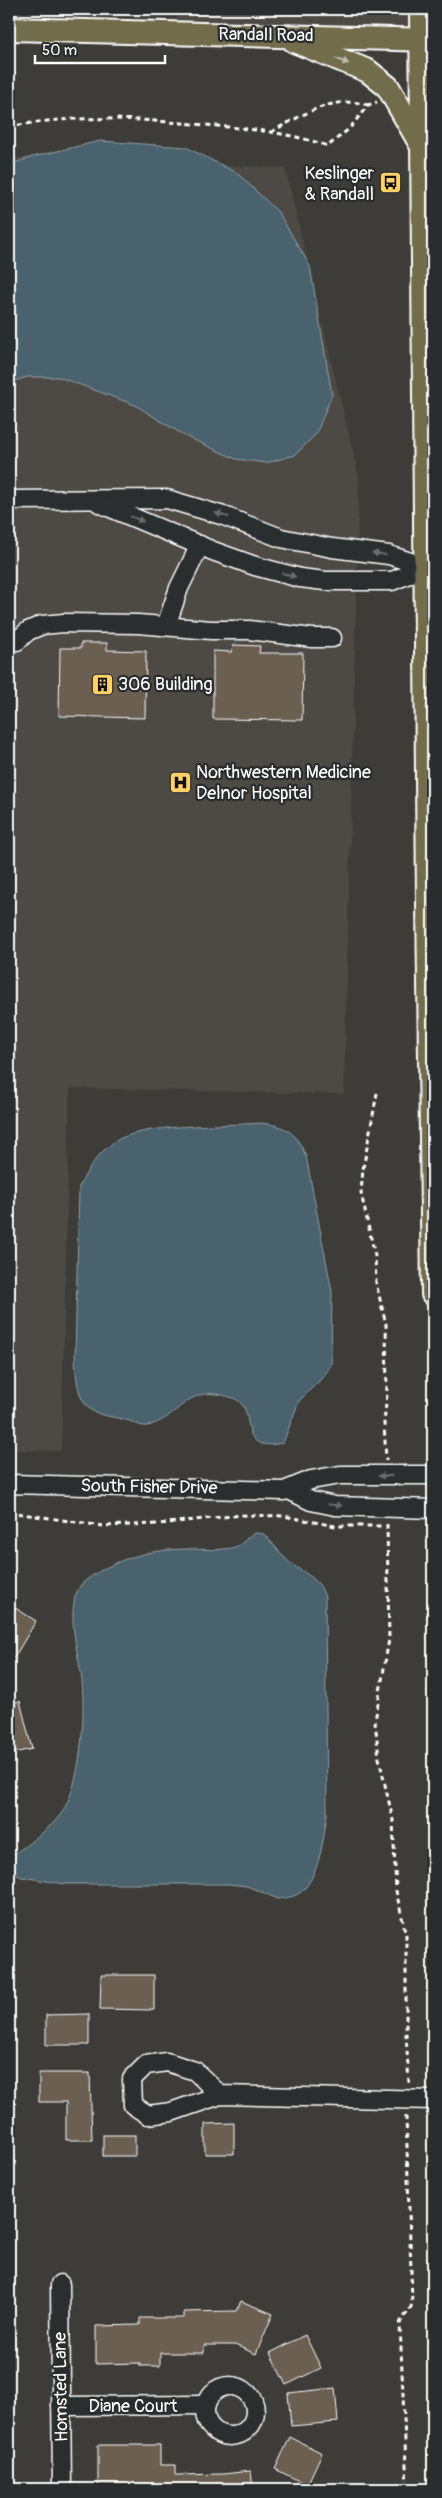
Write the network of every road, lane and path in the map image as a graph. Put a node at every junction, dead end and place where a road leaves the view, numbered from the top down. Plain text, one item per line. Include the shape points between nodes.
1 (421, 9) edge
2 (9, 29) edge
3 (281, 36) junction
4 (427, 39) edge
5 (382, 101) dead end
6 (368, 105) junction
7 (9, 127) edge
8 (271, 132) junction
9 (421, 146) junction
10 (9, 500) edge
11 (92, 500) junction
12 (200, 545) junction
13 (430, 566) edge
14 (166, 626) junction
15 (332, 638) dead end
16 (9, 641) edge
17 (430, 691) edge
18 (430, 903) edge
19 (377, 1093) dead end
20 (432, 1107) edge
21 (433, 1294) edge
22 (433, 1475) edge
23 (387, 1476) junction
24 (9, 1484) edge
25 (286, 1490) junction
26 (387, 1507) junction
27 (433, 1509) edge
28 (9, 1512) edge
29 (284, 1516) dead end
30 (220, 2095) junction
31 (409, 2100) junction
32 (433, 2100) edge
33 (60, 2284) dead end
34 (206, 2405) dead end
35 (61, 2406) junction
36 (62, 2489) edge
37 (407, 2489) edge

1 - 4 main road
2 - 3 main road, Randall Road
3 - 4 main road, Randall Road
3 -> 9 main road via 368,71 388,87
4 - 9 main road
5 - 6 path
6 - 8 path via 348,101 326,104
6 - 8 path via 350,128 328,146 298,135
7 - 8 path via 43,120 101,118
9 - 13 main road
10 - 11 street
11 -> 12 street
13 -> 11 street via 281,538 167,499
12 -> 13 street via 255,566 325,581 392,581
12 - 14 street via 179,588
13 - 17 main road
14 - 15 street
14 - 16 street via 42,625 17,641
17 - 18 main road
18 - 20 main road
19 - 23 path via 361,1193 386,1324 384,1423
20 - 21 main road
22 - 23 street, South Fisher Drive
23 -> 25 street, South Fisher Drive via 340,1475 311,1480
24 - 25 street, South Fisher Drive
25 -> 26 street, South Fisher Drive via 311,1501 335,1506
26 - 27 street, South Fisher Drive
26 - 31 path via 389,1638 375,1721 379,1758 393,1820 396,1891 406,1934
28 - 29 path via 103,1526 241,1515
30 - 30 street via 171,2112 148,2115 133,2105 132,2080 146,2065 167,2062 195,2071
30 - 31 street
31 - 32 street
31 - 37 path via 405,2122 412,2303 400,2324
33 - 35 street, Homsted Lane
34 - 35 street, Diane Court
35 - 36 street, Homsted Lane

